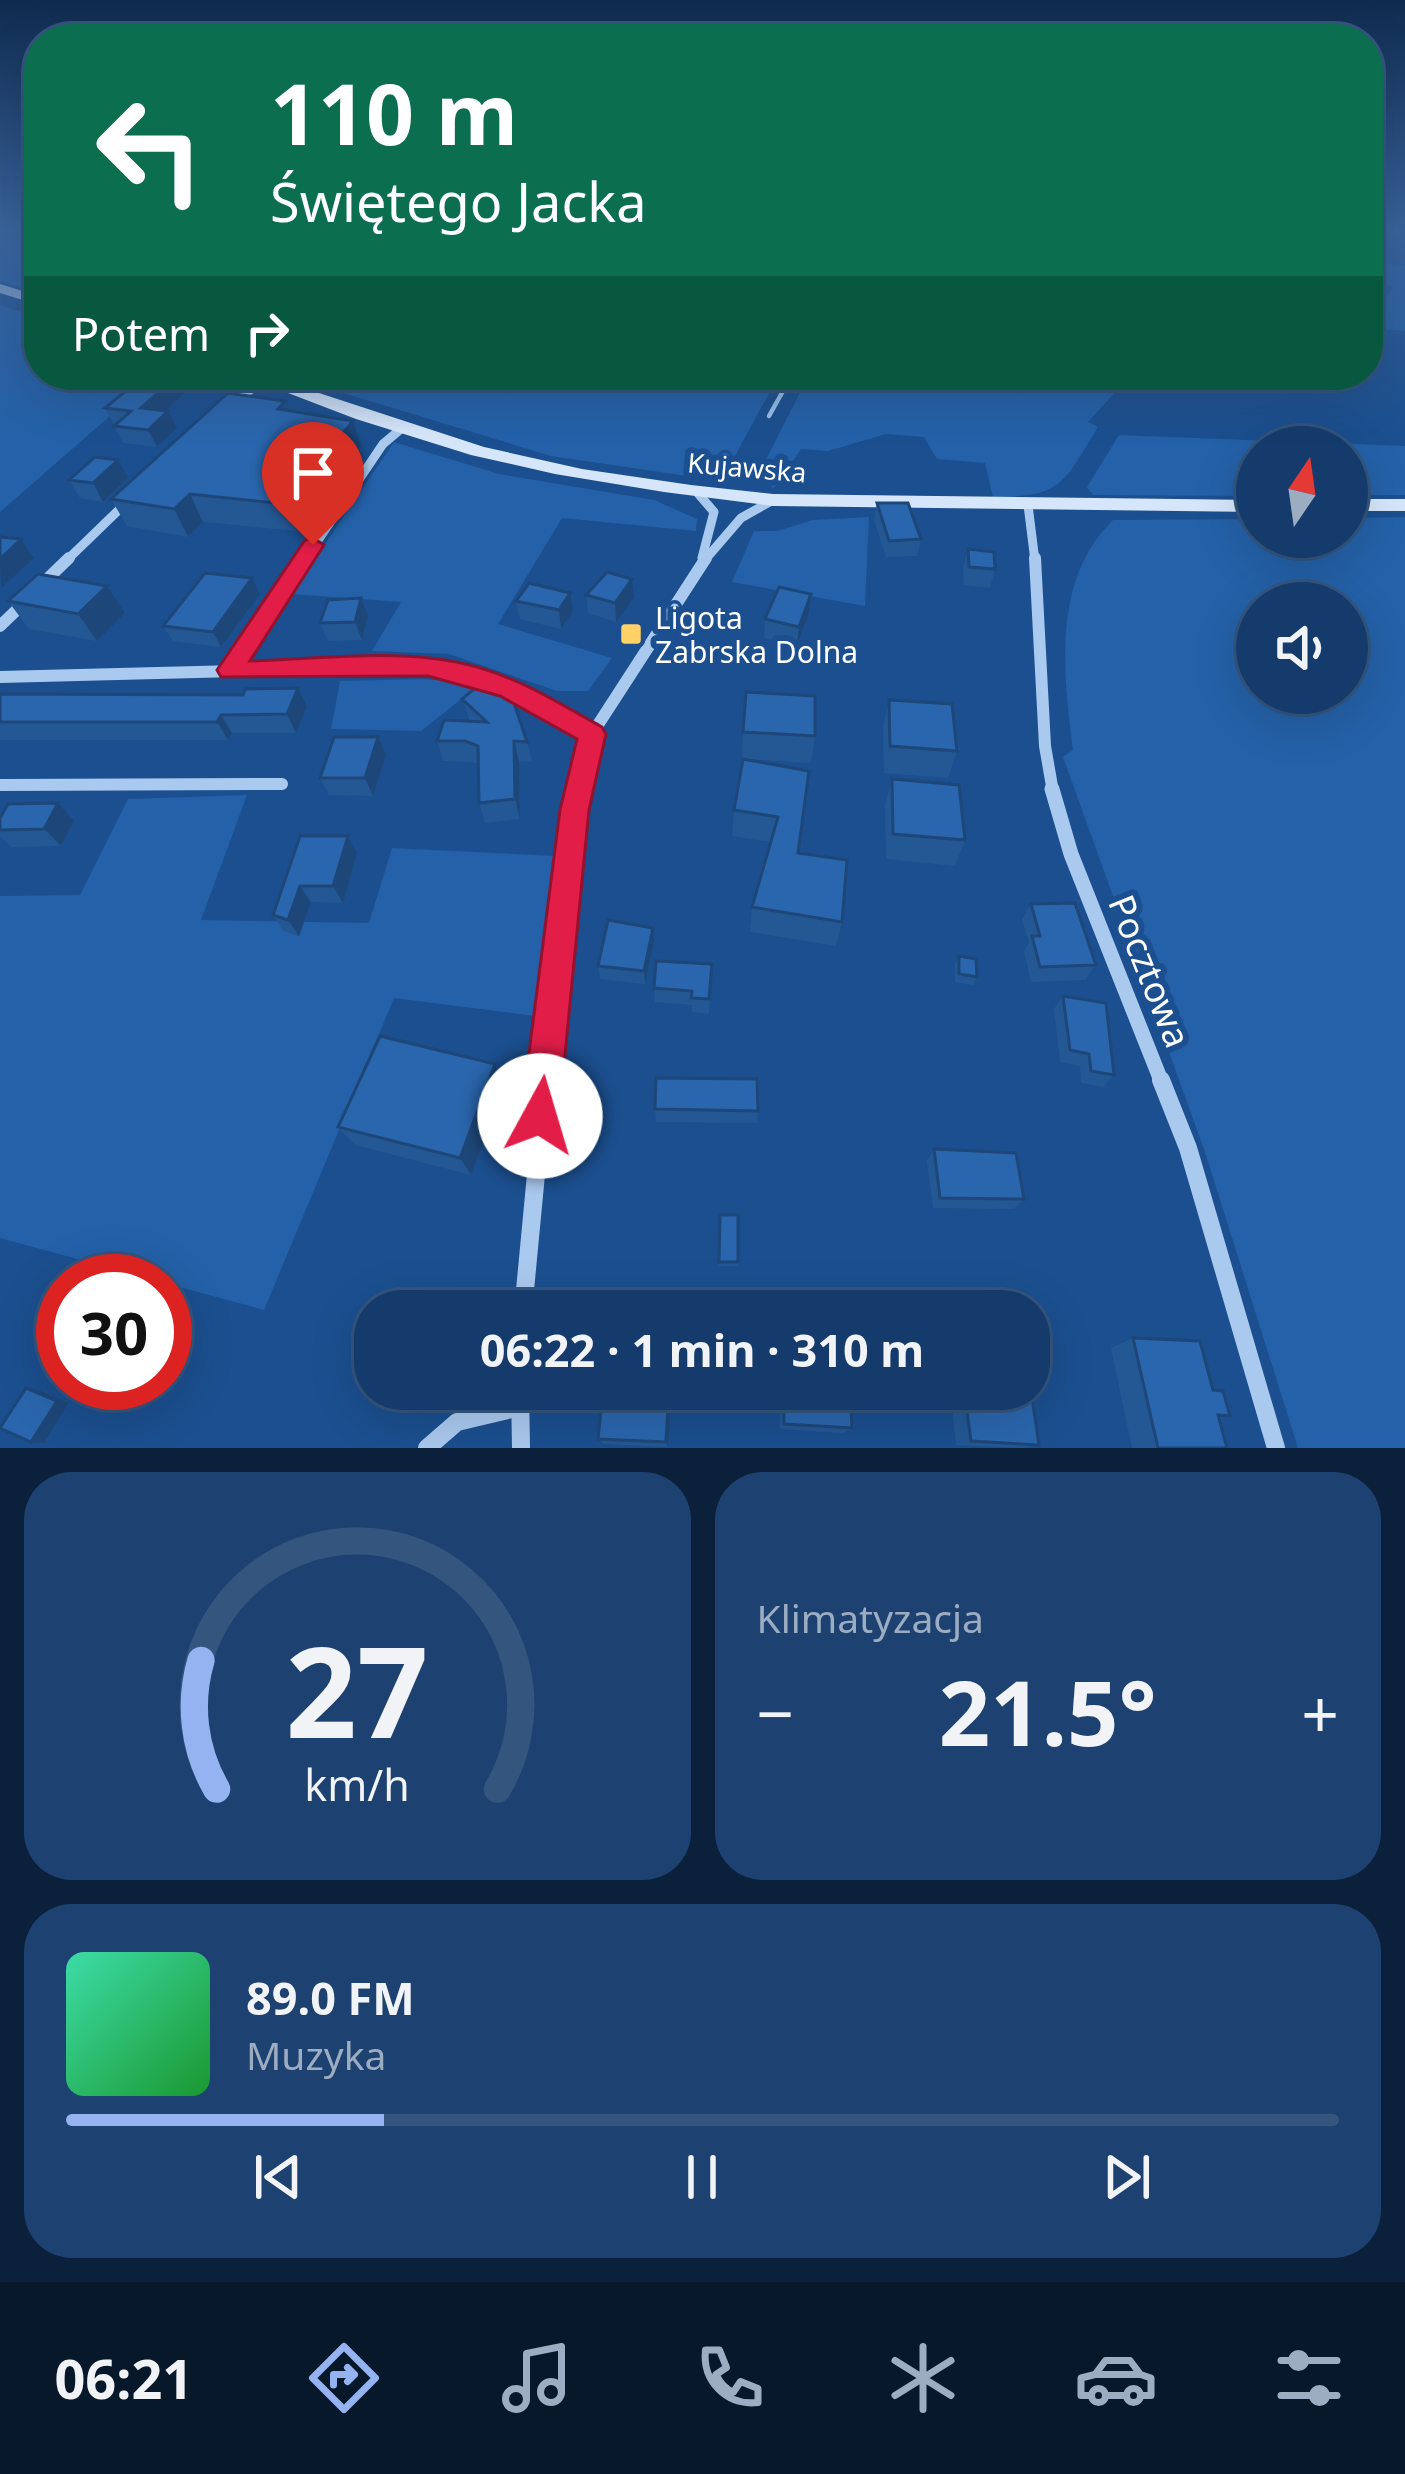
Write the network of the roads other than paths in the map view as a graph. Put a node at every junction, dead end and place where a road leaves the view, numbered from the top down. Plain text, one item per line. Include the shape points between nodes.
1 (243, 390) edge
2 (291, 390) edge
3 (222, 410) edge
4 (402, 428) junction
5 (696, 491) junction
6 (138, 492) edge
7 (734, 496) junction
8 (773, 500) junction
9 (1368, 505) edge
10 (1405, 505) edge
11 (1028, 506) junction
12 (1236, 506) edge
13 (714, 512) junction
14 (741, 518) junction
15 (700, 565) junction
16 (0, 626) edge
17 (230, 670) junction
18 (0, 677) edge
19 (592, 734) junction
20 (282, 784) dead end
21 (0, 785) edge
22 (524, 1290) edge
23 (482, 1410) edge
24 (520, 1410) edge
25 (427, 1448) edge
26 (521, 1448) edge
27 (1276, 1448) edge

1 - 3 street
2 - 4 street, Kujawska
4 - 5 street, Kujawska via 554,469
4 - 17 street via 383,444
5 - 7 street, Kujawska
5 - 13 street
6 - 16 street
7 - 8 street, Kujawska
7 - 13 street
7 - 14 street
8 - 11 street, Kujawska
8 - 14 street
9 - 10 street
11 - 12 street, Kujawska
11 - 27 street, Pocztowa via 1053,792 1188,1148
13 - 15 street
14 - 15 street
15 - 19 street
17 - 18 street
17 - 19 street via 428,666 478,676
19 - 22 street via 574,810
20 - 21 street
23 - 25 street via 447,1425
24 - 26 street

